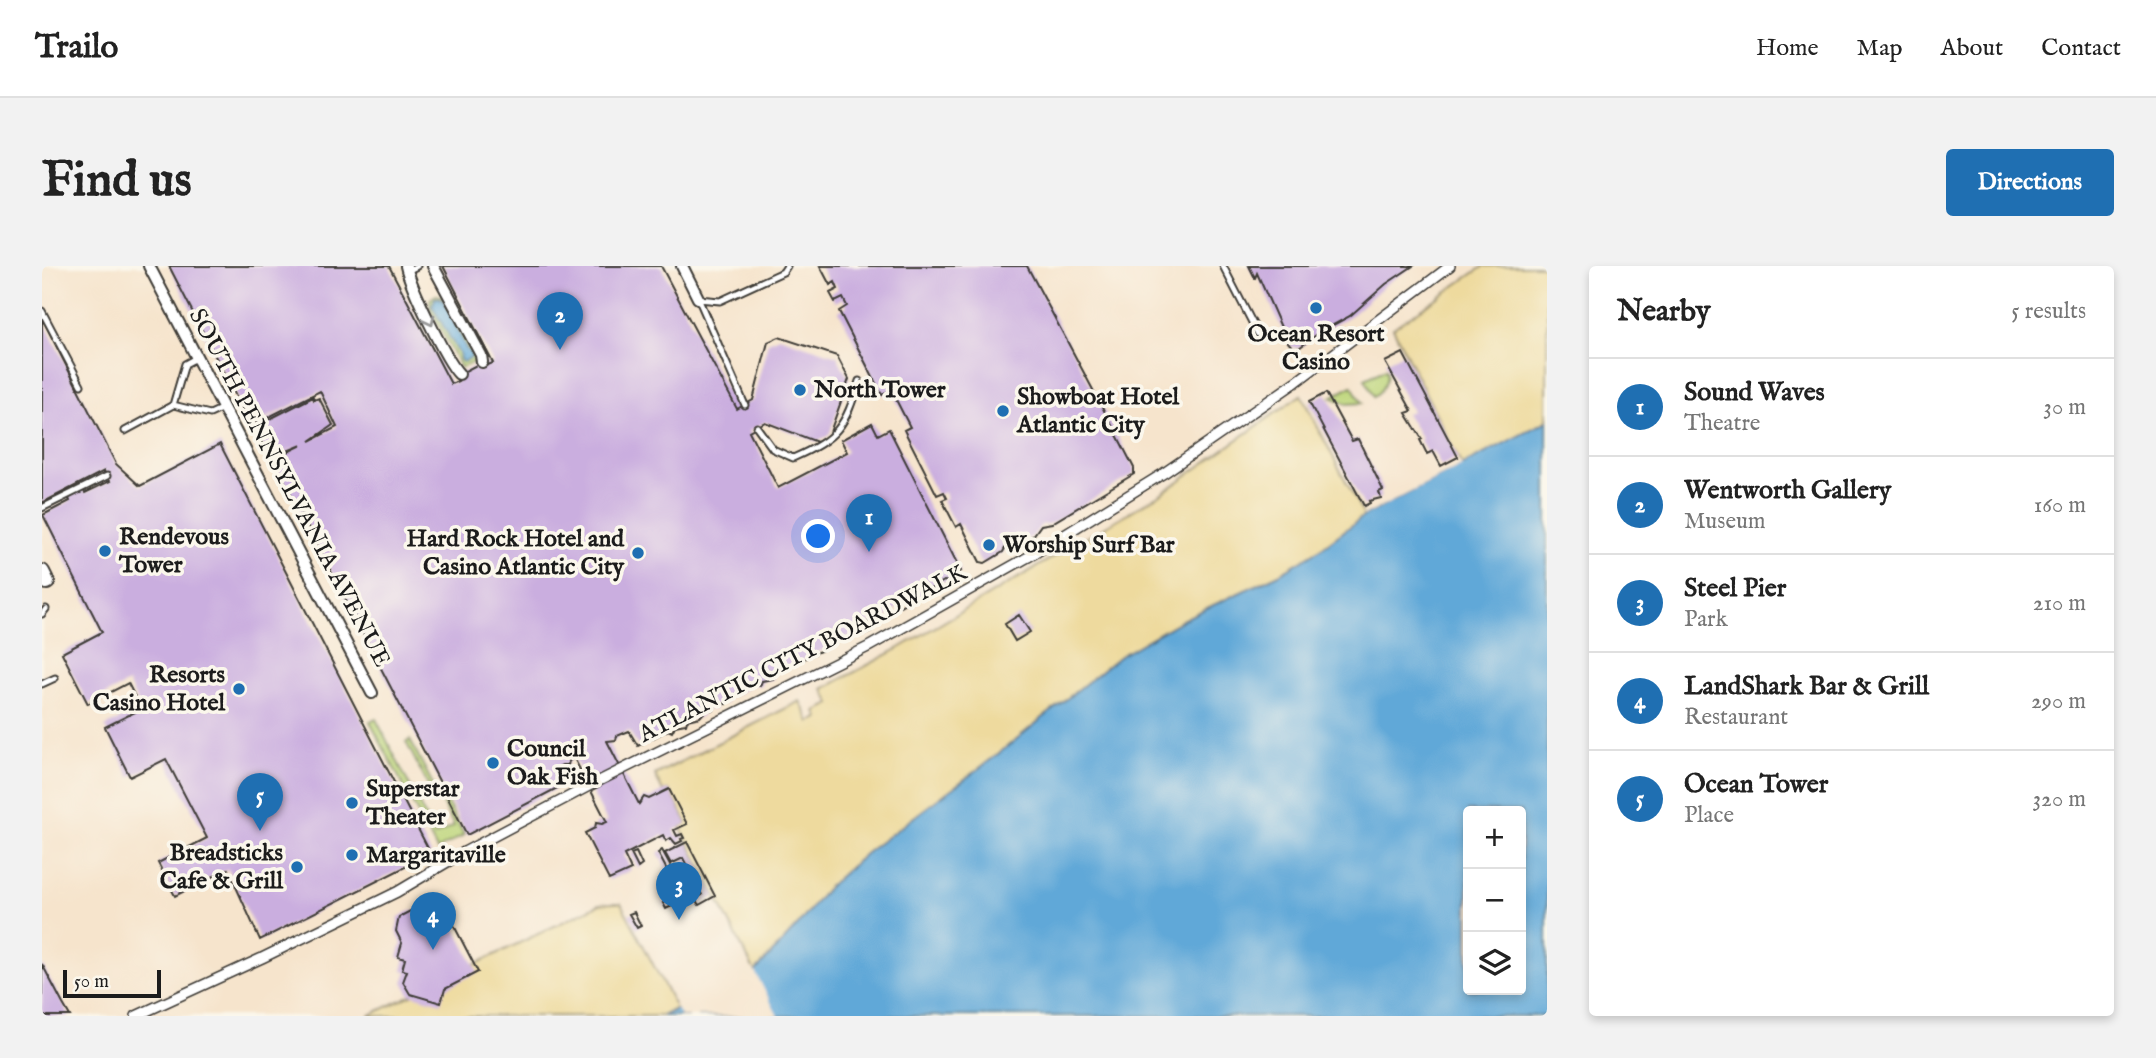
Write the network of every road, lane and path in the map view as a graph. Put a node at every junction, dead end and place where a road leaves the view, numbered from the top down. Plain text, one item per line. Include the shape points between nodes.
1 (149, 266) edge
2 (433, 266) edge
3 (682, 266) edge
4 (787, 266) edge
5 (1223, 266) edge
6 (1450, 266) edge
7 (410, 268) edge
8 (698, 298) junction
9 (42, 311) edge
10 (1258, 334) dead end
11 (198, 358) junction
12 (482, 362) dead end
13 (459, 374) dead end
14 (859, 381) dead end
15 (81, 385) dead end
16 (173, 405) junction
17 (745, 405) dead end
18 (224, 408) junction
19 (757, 426) dead end
20 (125, 431) dead end
21 (107, 477) dead end
22 (42, 508) edge
23 (55, 678) dead end
24 (42, 684) edge
25 (372, 693) dead end
26 (136, 1016) edge

1 - 11 street, SOUTH PENNSYLVANIA AVENUE
2 - 12 street
3 - 8 street
4 - 8 lane via 720,301
5 - 10 lane
6 - 26 street, ATLANTIC CITY BOARDWALK via 1296,382 1013,565 868,647 569,796 397,892
7 -> 13 street via 413,289
8 - 17 lane
9 - 15 lane
11 - 16 lane via 185,364
11 - 18 street, SOUTH PENNSYLVANIA AVENUE
14 - 19 lane via 837,432 793,458 773,449
16 - 18 lane via 210,414
16 - 20 lane
18 - 25 street, SOUTH PENNSYLVANIA AVENUE
21 - 22 lane
23 - 24 lane

